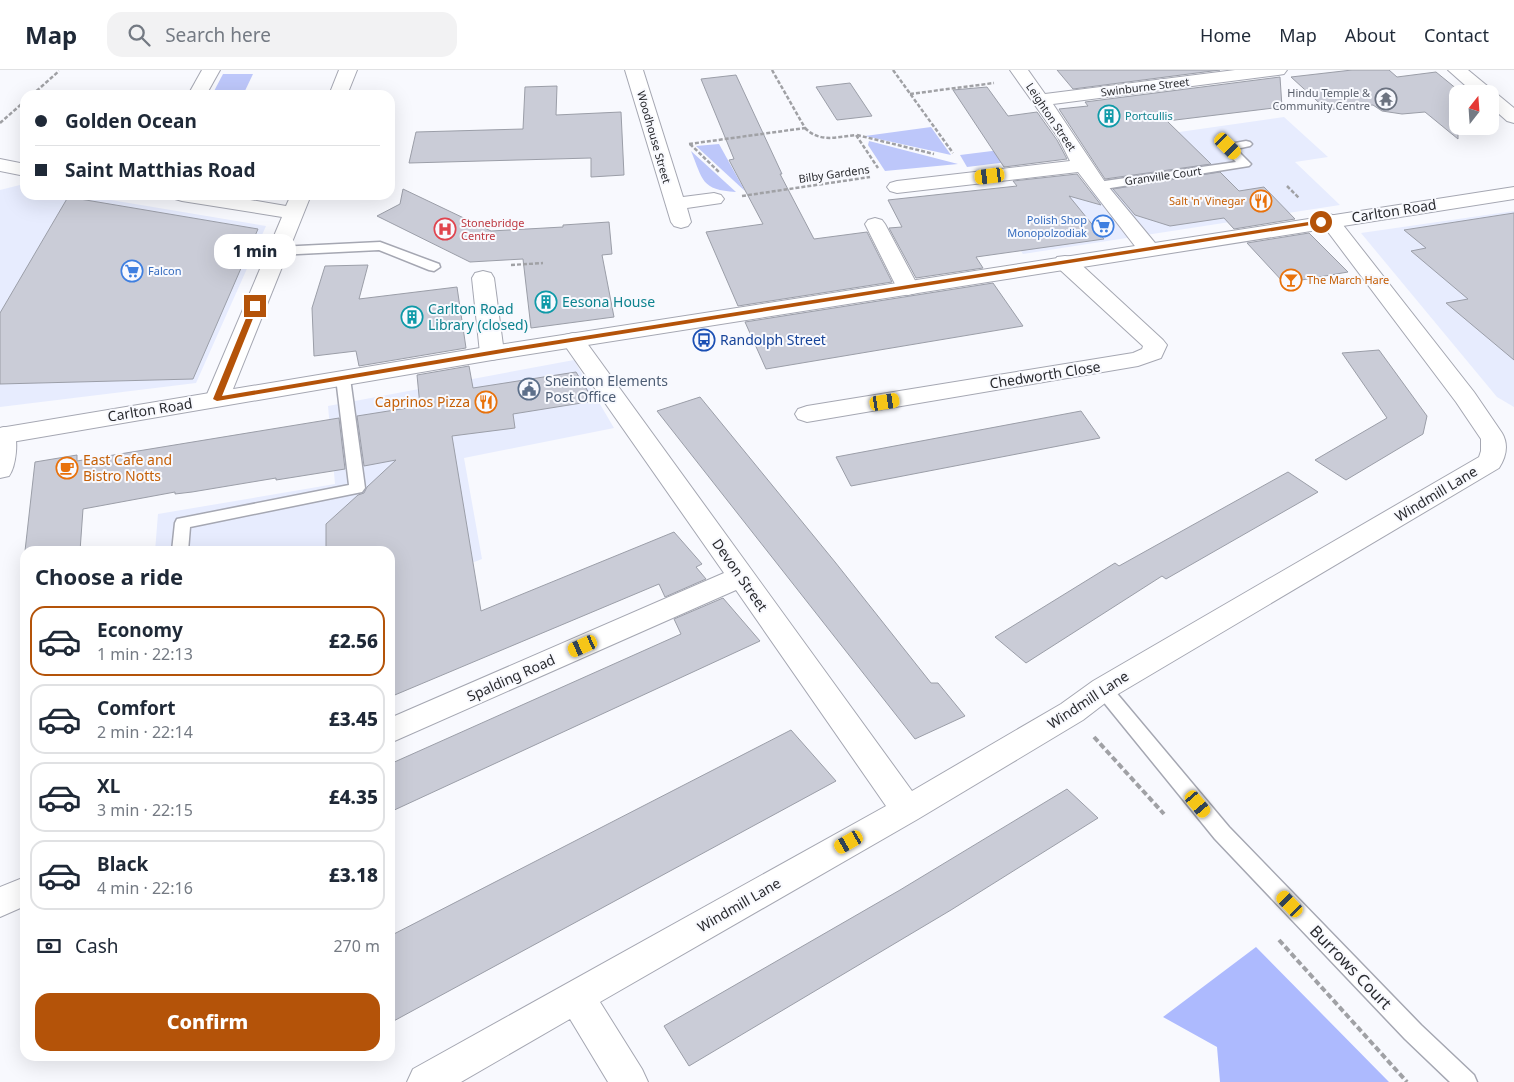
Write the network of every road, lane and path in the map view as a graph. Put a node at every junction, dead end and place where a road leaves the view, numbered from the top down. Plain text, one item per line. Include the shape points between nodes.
1 (211, 70) edge
2 (348, 70) edge
3 (634, 70) edge
4 (772, 70) edge
5 (893, 70) edge
6 (1278, 70) edge
7 (1457, 70) edge
8 (59, 71) edge
9 (1023, 75) edge
10 (1192, 75) edge
11 (1475, 85) edge
12 (38, 90) edge
13 (200, 90) edge
14 (340, 90) edge
15 (910, 94) junction
16 (1041, 100) junction
17 (1499, 104) edge
18 (20, 105) edge
19 (1514, 117) edge
20 (0, 123) edge
21 (805, 128) junction
22 (856, 135) junction
23 (680, 143) dead end
24 (690, 144) junction
25 (1246, 144) dead end
26 (939, 155) dead end
27 (958, 160) dead end
28 (0, 165) edge
29 (1083, 165) junction
30 (878, 168) dead end
31 (20, 169) edge
32 (723, 176) dead end
33 (874, 177) dead end
34 (1098, 186) junction
35 (897, 187) dead end
36 (737, 189) dead end
37 (1514, 192) edge
38 (744, 196) junction
39 (714, 199) joint
40 (214, 200) edge
41 (297, 205) edge
42 (1329, 220) junction
43 (875, 224) dead end
44 (1149, 249) junction
45 (278, 251) junction
46 (1065, 262) junction
47 (434, 267) dead end
48 (484, 278) dead end
49 (908, 288) junction
50 (573, 340) junction
51 (492, 353) junction
52 (343, 378) junction
53 (217, 399) junction
54 (807, 414) dead end
55 (2, 435) edge
56 (1503, 441) edge
57 (0, 470) edge
58 (181, 546) edge
59 (741, 577) junction
60 (1104, 689) junction
61 (395, 729) edge
62 (907, 810) junction
63 (20, 893) edge
64 (0, 902) edge
65 (577, 998) junction
66 (426, 1082) edge
67 (629, 1082) edge
68 (1466, 1082) edge

1 - 13 street
2 - 14 street
3 - 39 street, Woodhouse Street via 678,213
4 - 21 path
5 - 15 path
6 - 10 street, Swinburne Street
7 - 11 street
8 - 12 path
9 - 15 path
9 - 16 street, Leighton Street
10 - 16 street, Swinburne Street
15 - 27 path
16 - 29 street, Leighton Street
17 - 19 street
18 - 20 path
21 - 22 path via 812,136
21 - 24 path
22 - 26 path
22 - 30 path, Bilby Gardens
23 - 24 path
24 - 32 path
25 - 34 lane, Granville Court via 1228,146 1246,164
28 - 31 street
29 - 34 street, Leighton Street
29 - 35 street, Leighton Street via 929,176
33 - 38 path, Bilby Gardens
34 - 44 street, Leighton Street
36 - 38 path
37 - 42 street, Carlton Road
38 - 39 path, Bilby Gardens
40 - 41 street via 278,210
41 - 45 street
42 - 44 street, Carlton Road
42 - 56 street, Windmill Lane
43 - 49 street
44 - 46 street, Carlton Road
45 - 47 lane via 380,246
45 - 53 street
46 - 49 street, Carlton Road
46 - 54 street, Chedworth Close via 1155,344 1153,353 1138,359
48 - 51 street
49 - 50 street, Carlton Road
50 - 51 street, Carlton Road
50 - 59 street, Devon Street
51 - 52 street, Carlton Road
52 - 53 street, Carlton Road
52 - 58 lane via 356,488 183,523
53 - 55 street, Carlton Road
55 - 57 street
56 - 60 street, Windmill Lane via 1490,462 1482,467
59 - 61 street, Spalding Road
59 - 62 street, Devon Street
60 - 62 street, Windmill Lane via 1072,712
60 - 68 lane, Burrows Court via 1222,833 1413,1032
62 - 65 street, Windmill Lane
63 - 64 street
65 - 66 street, Windmill Lane
65 - 67 street

